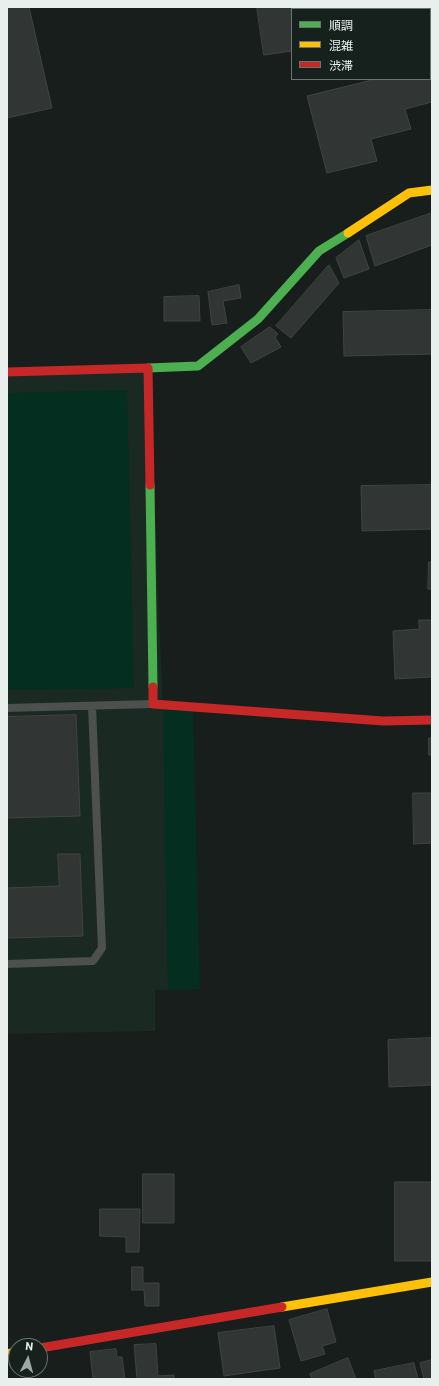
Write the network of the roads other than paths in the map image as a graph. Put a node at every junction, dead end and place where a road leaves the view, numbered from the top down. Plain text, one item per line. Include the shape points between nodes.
1 (432, 190) edge
2 (148, 368) junction
3 (7, 372) edge
4 (153, 704) junction
5 (92, 706) junction
6 (7, 708) edge
7 (432, 720) edge
8 (7, 964) edge
9 (432, 1282) edge
10 (48, 1347) edge

1 - 2 street via 409,193 319,251 258,319 198,366
2 - 3 street
2 - 4 street
4 - 5 lane
4 - 7 street via 383,721
5 - 6 lane
5 - 8 lane via 102,948 93,961
9 - 10 street

